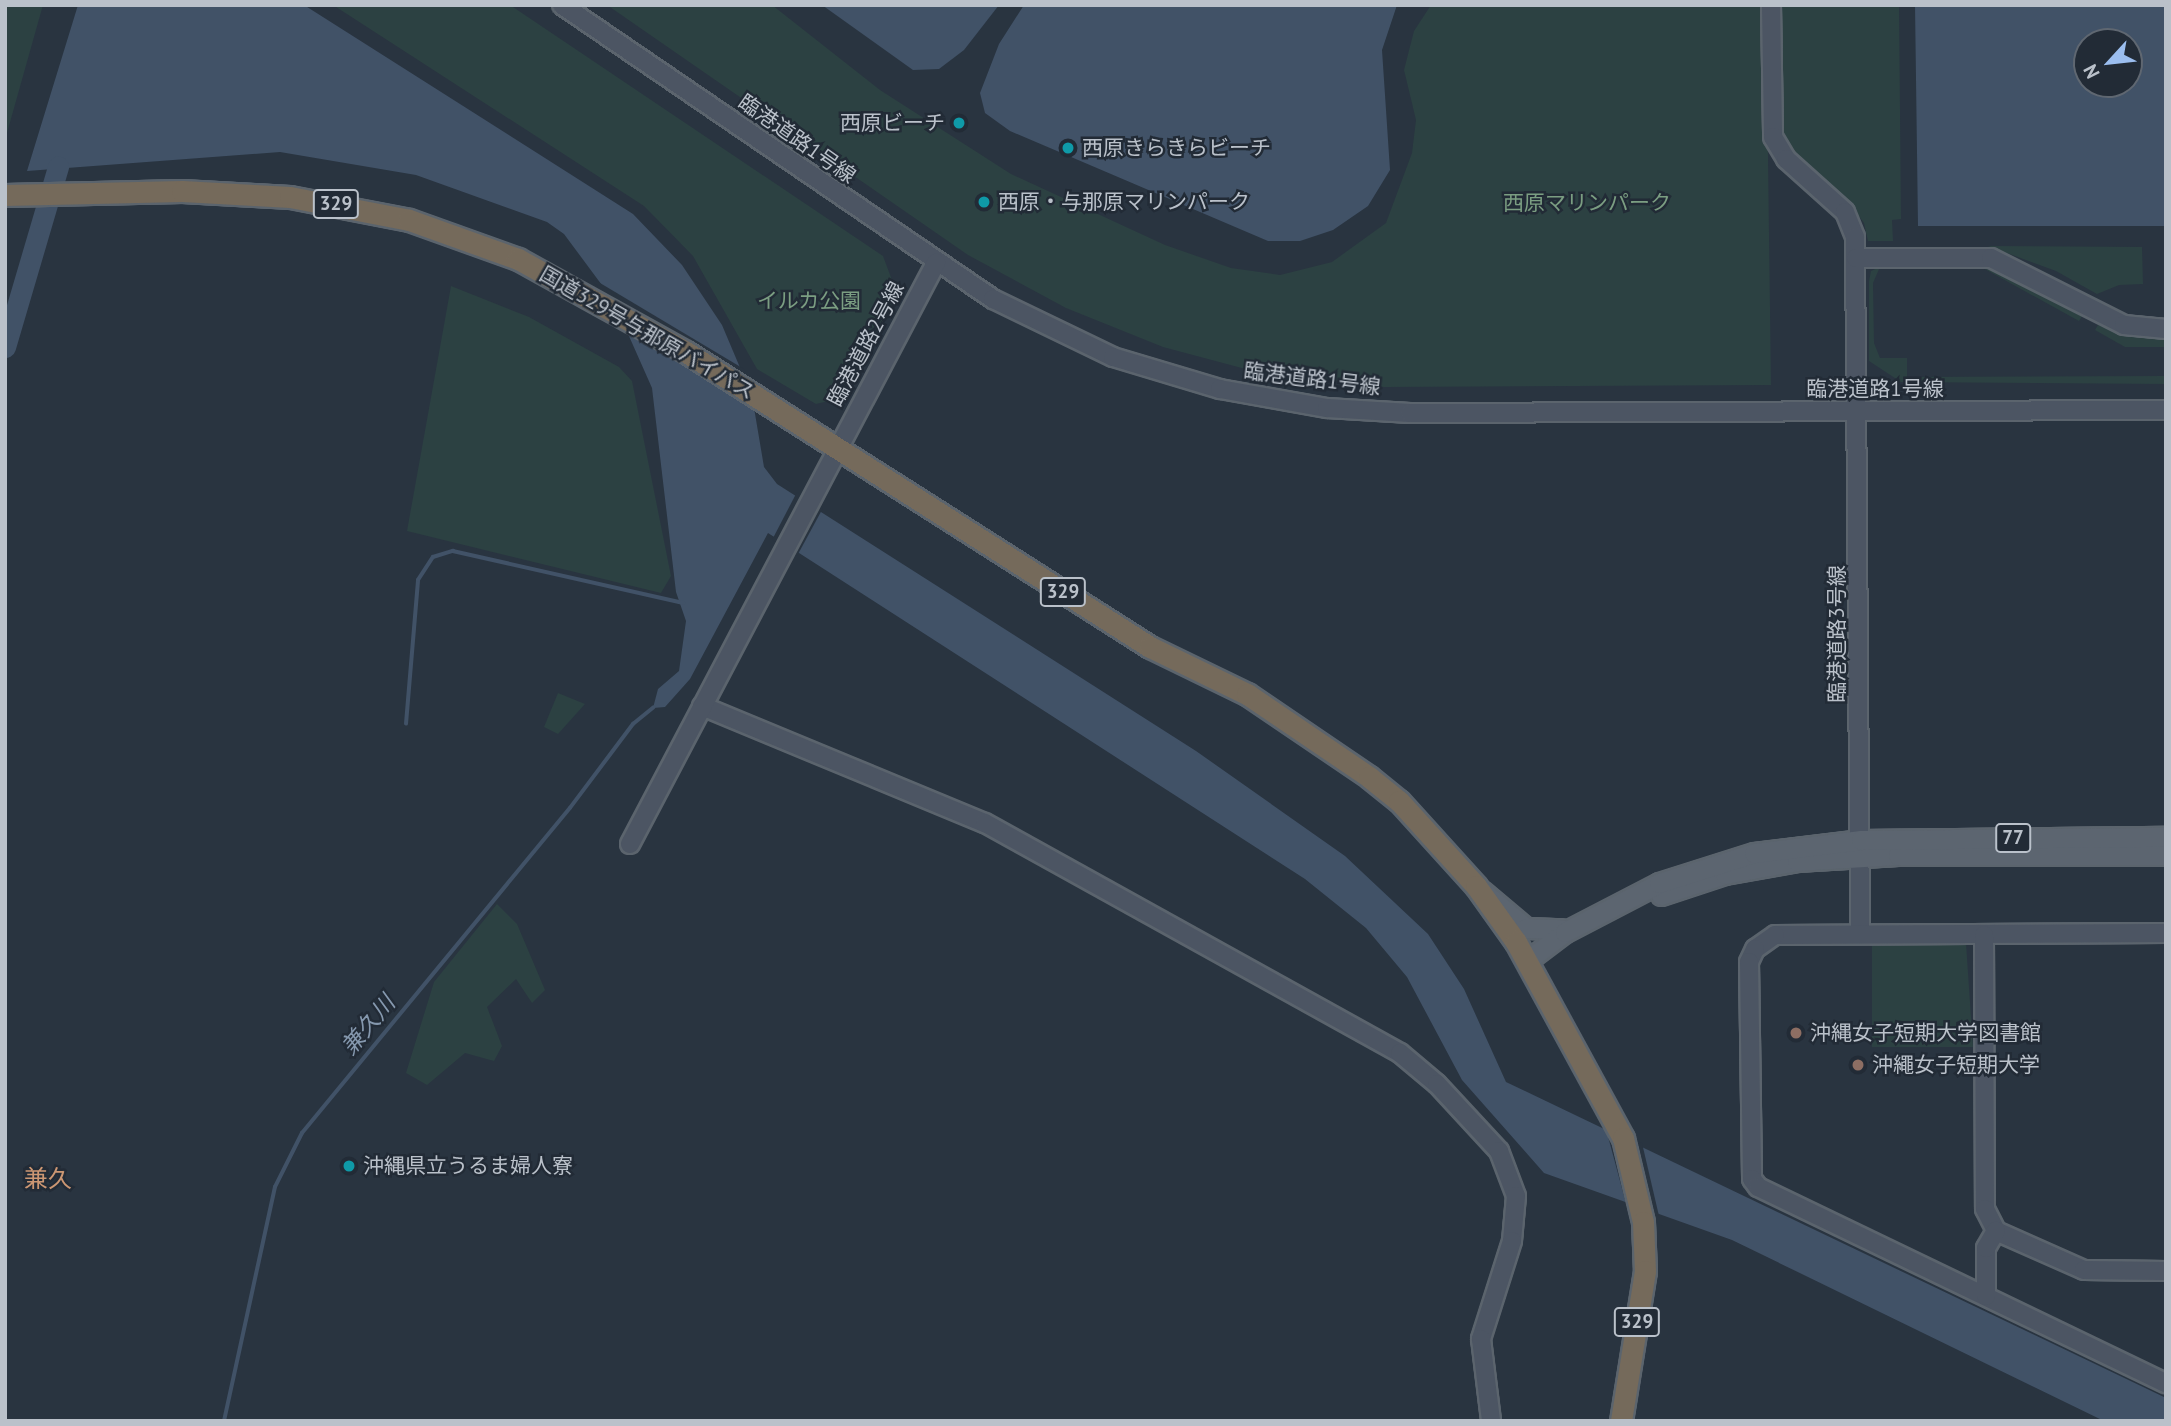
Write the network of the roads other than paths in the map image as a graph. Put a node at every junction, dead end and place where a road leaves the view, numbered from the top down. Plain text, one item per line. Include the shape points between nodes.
1 (562, 5) edge
2 (1771, 5) edge
3 (15, 195) edge
4 (1856, 258) junction
5 (936, 263) junction
6 (2166, 329) edge
7 (2166, 410) edge
8 (1858, 411) junction
9 (837, 448) junction
10 (702, 706) junction
11 (2166, 837) edge
12 (630, 844) dead end
13 (1861, 848) junction
14 (2166, 855) edge
15 (1476, 886) junction
16 (1586, 922) junction
17 (2166, 933) edge
18 (1860, 934) junction
19 (1984, 935) junction
20 (1528, 960) junction
21 (1996, 1231) junction
22 (2166, 1270) edge
23 (1986, 1296) junction
24 (2166, 1383) edge
25 (1491, 1421) edge
26 (1621, 1421) edge

1 - 5 street, 臨港道路1号線
2 - 4 street, 臨港道路3号線 via 1773,137 1786,159 1845,212
3 - 9 highway, 国道329号与那原バイパス / 329 via 261,195 372,211 468,239 577,288
4 - 6 street via 1991,258 2113,320
4 - 8 street, 臨港道路3号線
5 - 8 street, 臨港道路1号線 via 1024,316 1113,357 1185,380 1286,403 1409,413
5 - 9 street, 臨港道路2号線
7 - 8 street, 臨港道路1号線
8 - 13 street, 臨港道路3号線
9 - 10 street, 臨港道路2号線
9 - 15 highway, 国道329号与那原バイパス / 329 via 1150,647 1247,694 1338,754 1399,801
10 - 12 street, 臨港道路2号線
10 - 25 street via 985,822 1400,1053 1437,1084 1499,1151 1516,1196 1512,1241 1482,1339
11 - 13 main road, 77
13 - 14 main road, 77
13 - 16 main road, 77 via 1718,860 1659,883
13 - 18 street, 臨港道路3号線
13 - 20 main road, 77 via 1684,886 1548,956
15 - 16 main road via 1536,932
15 - 20 highway, 国道329号与那原バイパス / 329
16 - 20 main road, 77
17 - 19 street
18 - 19 street
18 - 23 street via 1775,935 1755,949 1749,962 1752,1179 1758,1187
19 - 21 street via 1985,1209
20 - 26 highway, 国道329号与那原バイパス / 329 via 1623,1138 1643,1222 1642,1296 1623,1380
21 - 22 street via 2084,1270
21 - 23 street via 1986,1248
23 - 24 street

